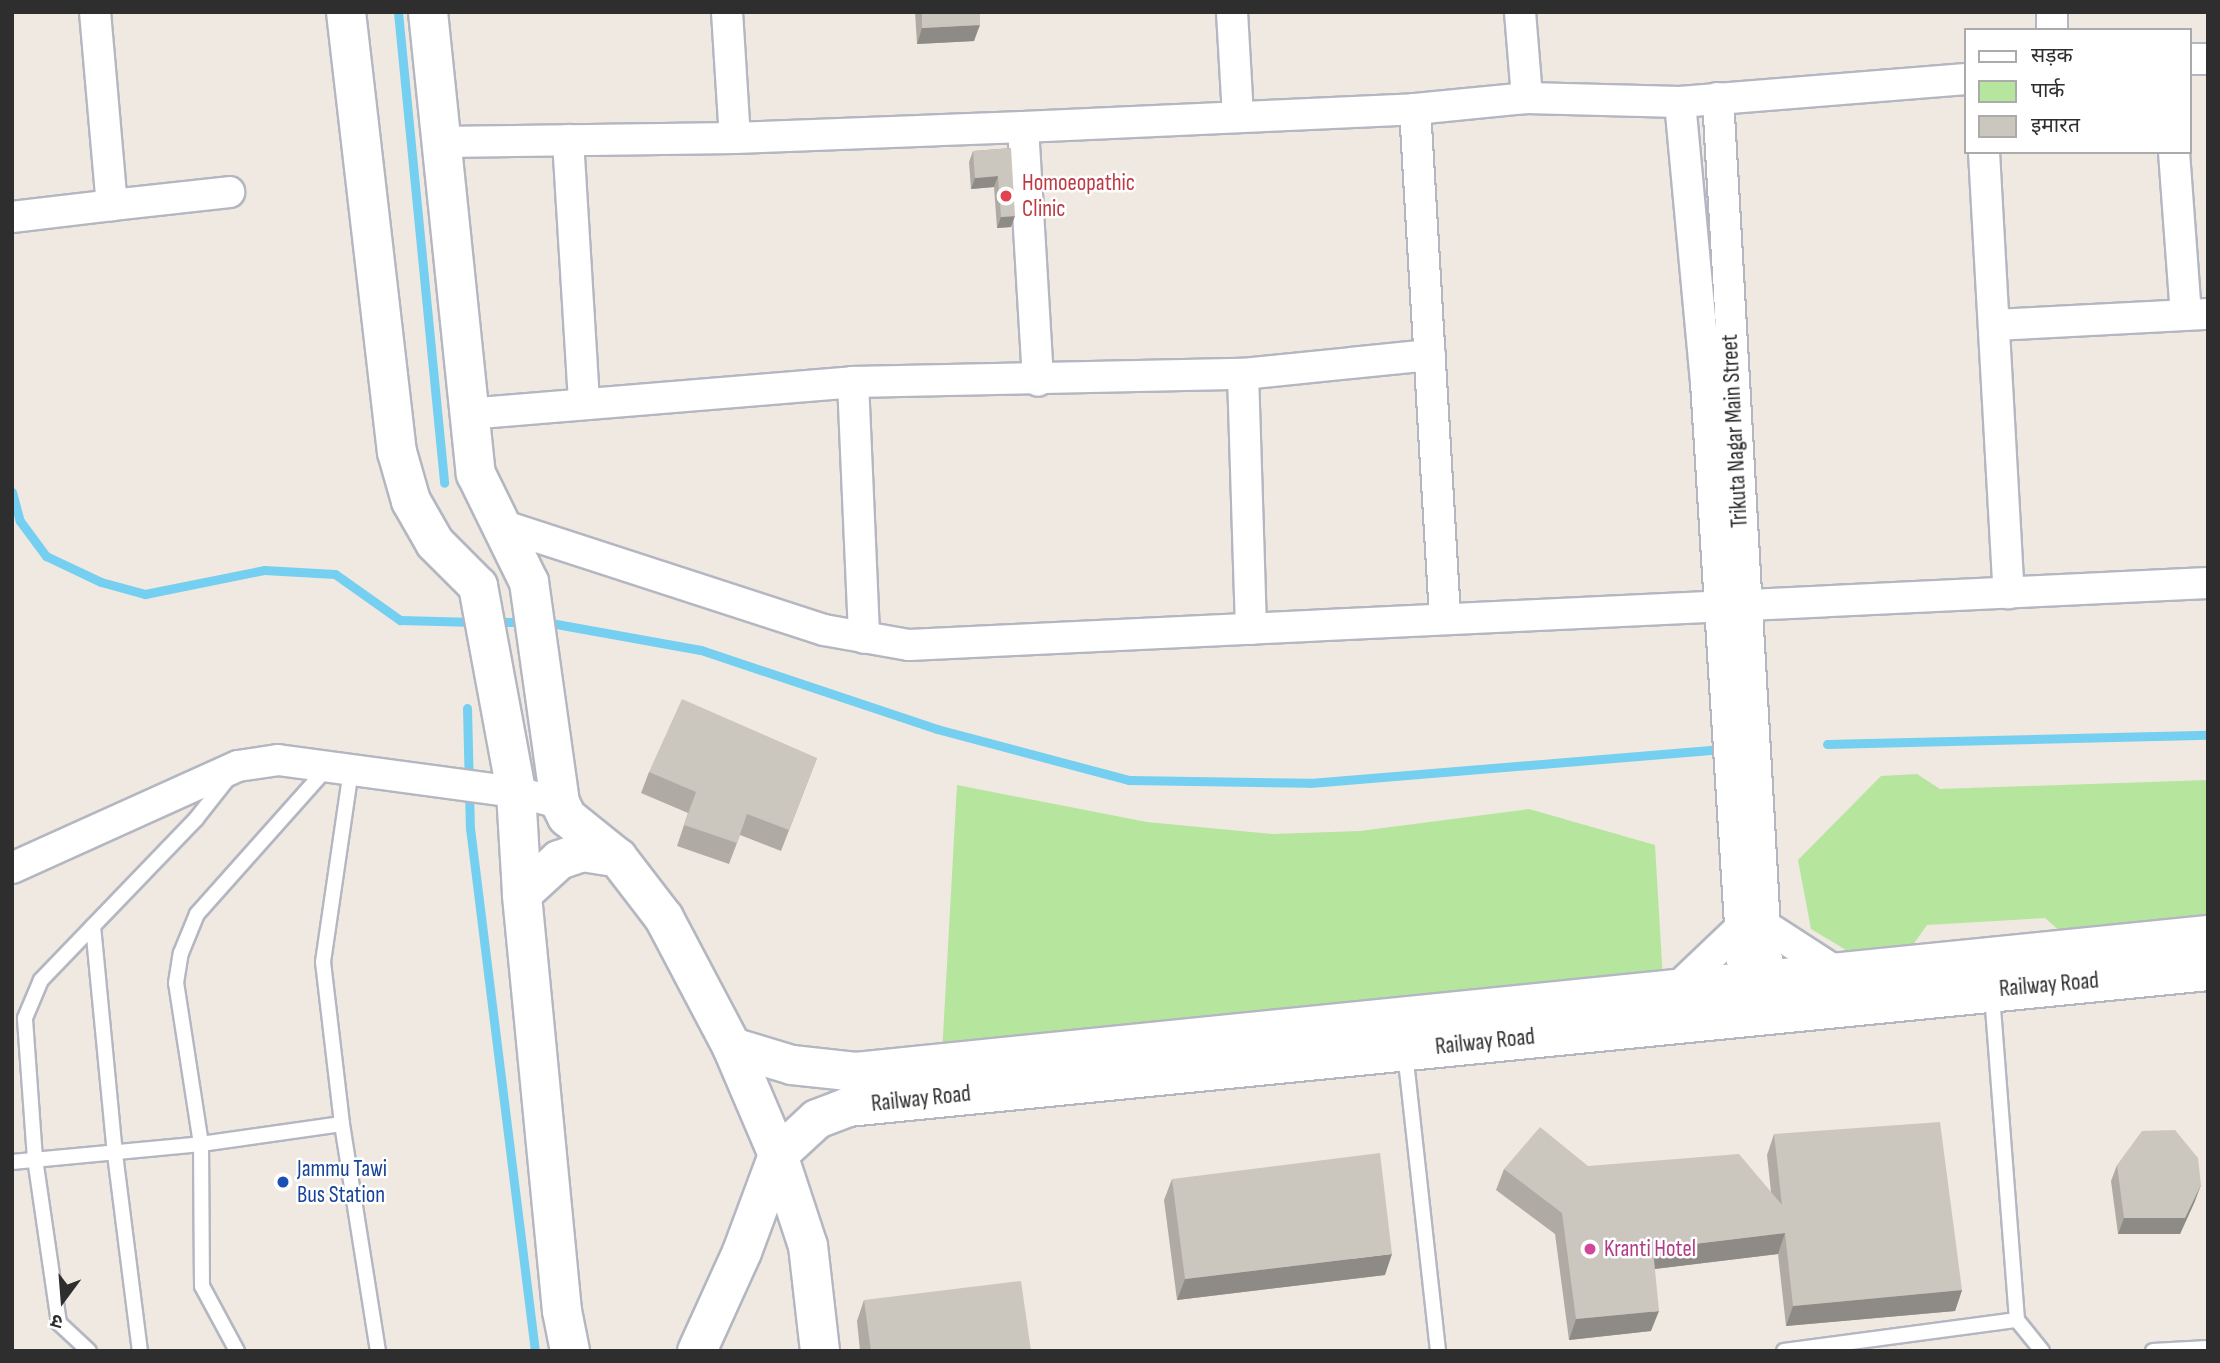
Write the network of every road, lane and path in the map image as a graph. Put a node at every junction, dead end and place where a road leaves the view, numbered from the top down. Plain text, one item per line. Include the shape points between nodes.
1 (95, 12) edge
2 (346, 12) edge
3 (428, 12) edge
4 (727, 12) edge
5 (1232, 12) edge
6 (1520, 12) edge
7 (1965, 79) edge
8 (1527, 98) junction
9 (1718, 98) junction
10 (1680, 102) junction
11 (1415, 108) junction
12 (1238, 117) junction
13 (1023, 127) junction
14 (735, 138) junction
15 (568, 141) junction
16 (442, 142) junction
17 (1983, 154) edge
18 (2174, 154) edge
19 (229, 192) dead end
20 (112, 205) junction
21 (12, 217) edge
22 (2197, 314) edge
23 (1996, 325) junction
24 (1430, 355) junction
25 (1242, 374) junction
26 (1038, 381) junction
27 (853, 382) junction
28 (584, 402) junction
29 (467, 414) junction
30 (504, 526) junction
31 (2208, 583) edge
32 (2009, 593) junction
33 (1732, 608) junction
34 (1445, 617) junction
35 (1251, 629) junction
36 (864, 638) junction
37 (238, 766) junction
38 (340, 769) junction
39 (504, 791) junction
40 (559, 803) junction
41 (618, 858) junction
42 (12, 868) edge
43 (522, 894) junction
44 (93, 926) junction
45 (1752, 927) junction
46 (2208, 935) edge
47 (2208, 971) edge
48 (1838, 973) junction
49 (1676, 989) junction
50 (1991, 991) junction
51 (1757, 997) junction
52 (732, 1047) junction
53 (1405, 1051) junction
54 (1052, 1069) junction
55 (342, 1124) junction
56 (201, 1144) junction
57 (115, 1154) junction
58 (778, 1155) junction
59 (35, 1159) junction
60 (12, 1162) edge
61 (2017, 1320) junction
62 (2208, 1348) edge
63 (89, 1351) edge
64 (140, 1351) edge
65 (237, 1351) edge
66 (379, 1351) edge
67 (570, 1351) edge
68 (697, 1351) edge
69 (820, 1351) edge
70 (1438, 1351) edge
71 (1784, 1351) edge
72 (2042, 1351) edge
73 (2153, 1351) edge

1 - 20 street
2 - 39 main road via 397,452 411,501 435,543 478,586 502,697
3 - 16 main road
4 - 14 street
5 - 12 street
6 - 8 street
7 - 9 street
8 - 10 street
8 - 11 street
9 - 10 street
9 - 33 street, Trikuta Nagar Main Street
10 - 33 street
11 - 12 street
11 - 24 street
12 - 13 street
13 - 14 street
13 - 26 street
14 - 15 street
15 - 16 street
15 - 28 street
16 - 29 main road
17 - 23 street
18 - 22 street
19 - 20 street
20 - 21 street
22 - 23 street
23 - 32 street
24 - 25 street
24 - 34 street
25 - 26 street
25 - 35 street
26 - 27 street
27 - 28 street
27 - 36 street
28 - 29 street
29 - 30 main road via 477,474
30 - 36 street via 824,630
30 - 40 main road via 529,582
31 - 32 street
32 - 33 street
33 - 34 street
33 - 45 street, Trikuta Nagar Main Street
34 - 35 street
35 - 36 street via 970,646 909,645
37 - 38 street via 278,760
37 - 42 street
37 - 44 lane via 196,819
38 - 39 street
38 - 55 lane via 323,962
38 - 56 lane via 197,914 181,953 176,983
39 - 40 street
39 - 43 main road
40 - 41 main road via 567,817
41 - 43 main road via 582,852 559,860
41 - 52 main road via 664,918
43 - 67 main road
44 - 57 lane
44 - 59 lane via 41,980 25,1018
45 - 48 street
45 - 49 street
45 - 51 street, Trikuta Nagar Main Street
46 - 48 main road
47 - 50 main road, Railway Road
48 - 51 main road
49 - 51 main road
49 - 54 main road
50 - 51 main road, Railway Road
50 - 61 lane
51 - 53 main road, Railway Road
52 - 54 main road via 792,1065 856,1072
52 - 58 main road
53 - 54 main road, Railway Road
53 - 70 lane
54 - 58 main road, Railway Road via 848,1107 817,1119
55 - 56 lane
55 - 66 lane
56 - 57 lane
56 - 65 lane via 202,1286
57 - 59 lane
57 - 64 lane
58 - 68 main road via 742,1252
58 - 69 main road via 808,1246
59 - 60 lane
59 - 63 lane via 59,1323
61 - 71 lane
61 - 72 lane
62 - 73 lane

